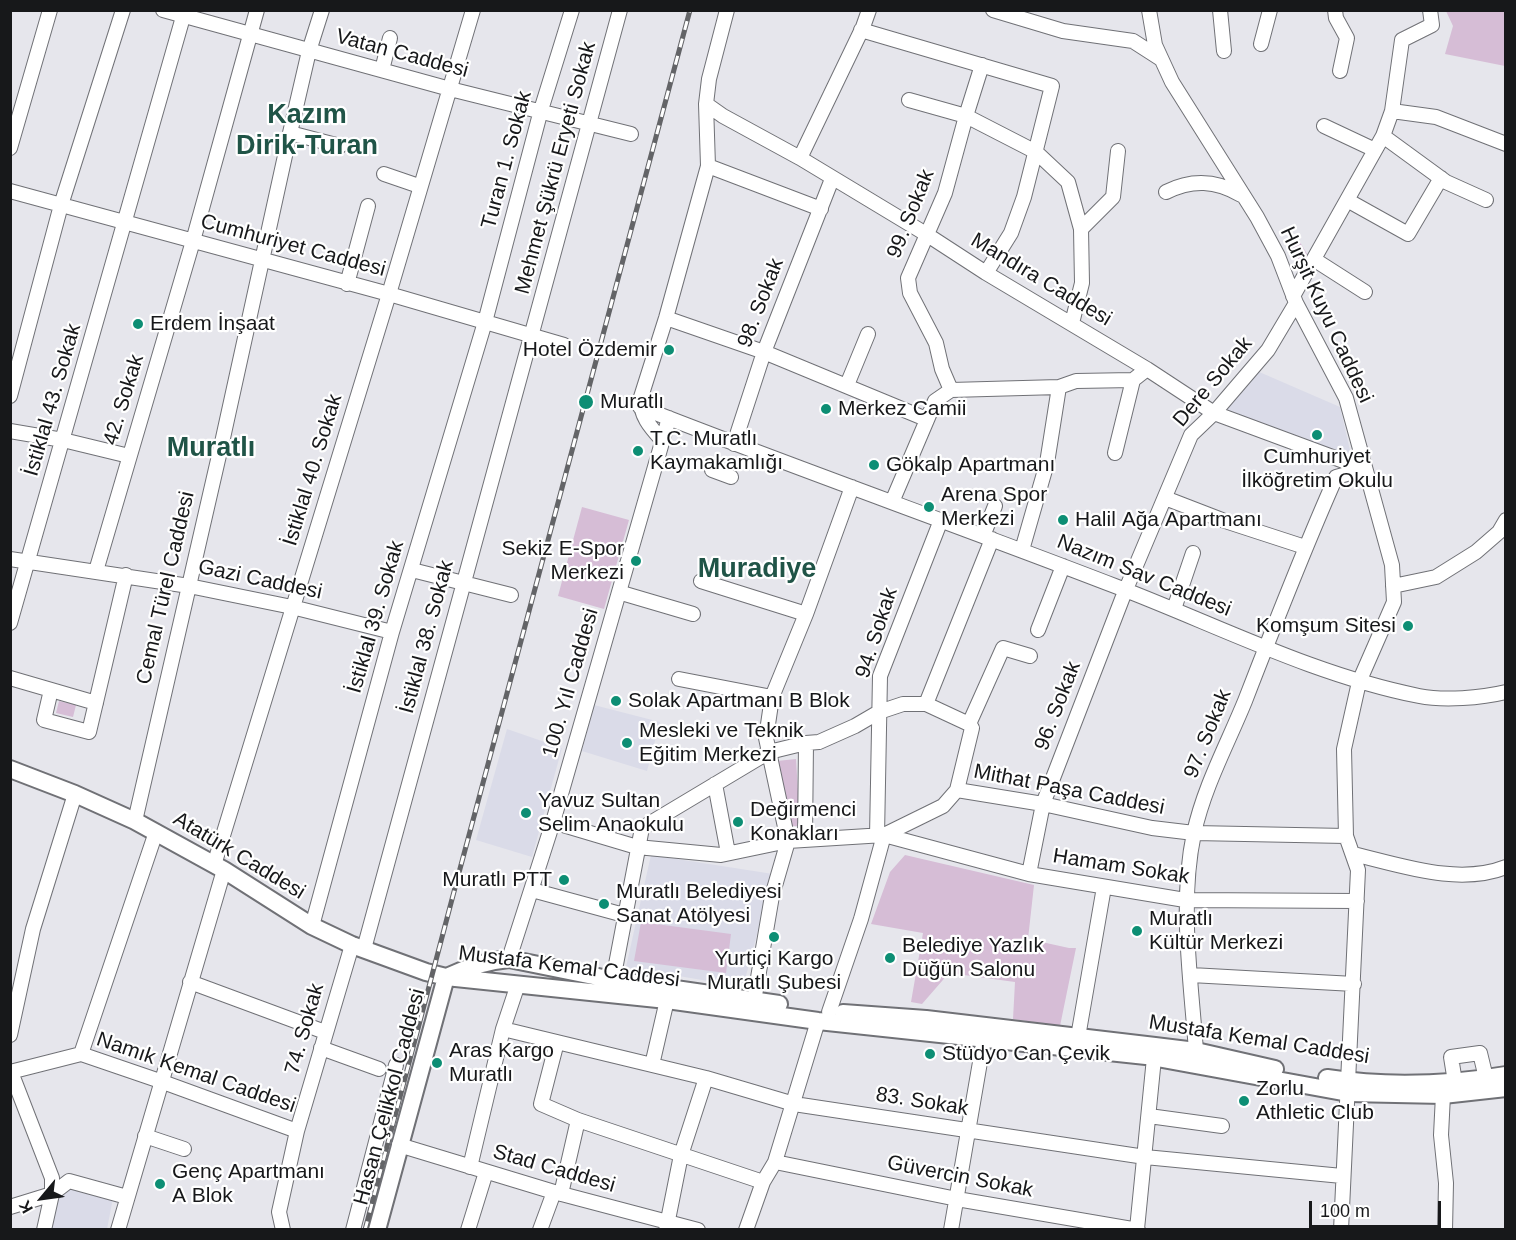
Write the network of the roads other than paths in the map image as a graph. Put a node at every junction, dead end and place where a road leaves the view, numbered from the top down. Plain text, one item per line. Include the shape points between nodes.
1 (50, 10) edge
2 (123, 10) edge
3 (164, 10) edge
4 (257, 10) edge
5 (322, 10) edge
6 (473, 10) edge
7 (572, 10) edge
8 (620, 10) edge
9 (726, 10) edge
10 (869, 10) edge
11 (993, 10) edge
12 (1149, 10) edge
13 (1221, 10) edge
14 (1270, 10) edge
15 (1335, 10) edge
16 (1430, 10) edge
17 (184, 13) edge
18 (861, 30) junction
19 (250, 34) junction
20 (390, 38) dead end
21 (1261, 44) dead end
22 (309, 51) junction
23 (1224, 51) dead end
24 (1161, 59) junction
25 (982, 65) junction
26 (382, 70) junction
27 (1340, 71) dead end
28 (450, 89) junction
29 (909, 100) dead end
30 (706, 104) junction
31 (541, 111) junction
32 (1392, 111) junction
33 (966, 116) junction
34 (590, 122) junction
35 (1324, 126) dead end
36 (290, 133) junction
37 (631, 134) dead end
38 (1383, 136) junction
39 (1506, 144) edge
40 (340, 146) dead end
41 (10, 148) edge
42 (1375, 150) junction
43 (1036, 152) junction
44 (1118, 152) dead end
45 (800, 158) junction
46 (708, 166) junction
47 (384, 174) dead end
48 (832, 178) junction
49 (1441, 178) junction
50 (419, 186) junction
51 (10, 191) edge
52 (1166, 192) dead end
53 (1245, 198) junction
54 (1347, 200) junction
55 (1486, 200) dead end
56 (61, 205) junction
57 (368, 206) dead end
58 (821, 208) junction
59 (126, 223) junction
60 (1081, 229) junction
61 (926, 234) junction
62 (194, 241) junction
63 (263, 260) junction
64 (1315, 260) junction
65 (986, 273) junction
66 (347, 284) junction
67 (1365, 292) dead end
68 (389, 294) junction
69 (1294, 300) junction
70 (666, 318) junction
71 (485, 322) junction
72 (1072, 323) junction
73 (868, 334) dead end
74 (532, 337) junction
75 (564, 345) dead end
76 (764, 352) junction
77 (1147, 369) junction
78 (1133, 380) junction
79 (847, 385) junction
80 (1059, 387) junction
81 (951, 390) junction
82 (10, 396) edge
83 (641, 402) junction
84 (1214, 413) junction
85 (669, 418) junction
86 (926, 419) junction
87 (10, 431) edge
88 (63, 440) junction
89 (662, 440) junction
90 (734, 444) junction
91 (1115, 453) dead end
92 (129, 456) junction
93 (1365, 469) junction
94 (712, 470) dead end
95 (731, 477) dead end
96 (852, 487) junction
97 (1165, 498) junction
98 (892, 502) junction
99 (995, 506) dead end
100 (941, 520) junction
101 (1506, 520) edge
102 (987, 537) junction
103 (1305, 547) junction
104 (1022, 550) junction
105 (1193, 553) dead end
106 (10, 559) edge
107 (27, 563) junction
108 (1063, 566) junction
109 (412, 570) junction
110 (96, 572) junction
111 (126, 575) junction
112 (701, 581) dead end
113 (463, 584) junction
114 (189, 585) junction
115 (1393, 586) junction
116 (1125, 590) junction
117 (626, 594) dead end
118 (511, 595) dead end
119 (292, 607) junction
120 (1174, 609) junction
121 (693, 614) dead end
122 (806, 614) junction
123 (10, 623) edge
124 (1038, 630) dead end
125 (392, 632) junction
126 (1265, 647) junction
127 (1030, 656) dead end
128 (10, 678) edge
129 (679, 679) dead end
130 (1359, 682) junction
131 (51, 690) junction
132 (1506, 692) edge
133 (772, 697) junction
134 (96, 703) junction
135 (926, 704) junction
136 (879, 712) junction
137 (970, 726) junction
138 (806, 742) junction
139 (769, 752) junction
140 (10, 769) edge
141 (714, 784) junction
142 (957, 790) junction
143 (75, 794) junction
144 (1043, 804) junction
145 (135, 821) junction
146 (553, 822) junction
147 (156, 832) junction
148 (1194, 833) junction
149 (880, 835) junction
150 (1346, 836) junction
151 (805, 839) junction
152 (788, 841) junction
153 (637, 847) junction
154 (728, 853) junction
155 (1353, 854) junction
156 (1506, 867) edge
157 (219, 868) junction
158 (1490, 873) junction
159 (1029, 874) junction
160 (1506, 878) edge
161 (1104, 886) junction
162 (532, 890) junction
163 (1185, 900) junction
164 (1357, 901) junction
165 (624, 915) junction
166 (312, 926) junction
167 (358, 947) junction
168 (507, 960) junction
169 (1191, 975) junction
170 (446, 977) junction
171 (613, 980) junction
172 (190, 982) junction
173 (491, 982) junction
174 (518, 984) junction
175 (1354, 984) junction
176 (667, 1000) junction
177 (754, 1001) junction
178 (824, 1017) junction
179 (925, 1026) junction
180 (503, 1029) junction
181 (325, 1032) junction
182 (10, 1035) edge
183 (1005, 1035) junction
184 (1078, 1037) junction
185 (984, 1039) junction
186 (557, 1042) junction
187 (321, 1048) junction
188 (1196, 1051) junction
189 (81, 1054) junction
190 (1154, 1058) junction
191 (396, 1065) dead end
192 (652, 1065) junction
193 (379, 1069) dead end
194 (11, 1072) edge
195 (1506, 1075) edge
196 (706, 1078) junction
197 (1486, 1078) junction
198 (160, 1081) junction
199 (1455, 1082) junction
200 (1348, 1087) junction
201 (1506, 1088) edge
202 (1443, 1095) junction
203 (794, 1104) junction
204 (1149, 1116) junction
205 (578, 1120) junction
206 (1222, 1126) dead end
207 (970, 1130) junction
208 (297, 1131) junction
209 (145, 1136) junction
210 (399, 1145) junction
211 (184, 1149) dead end
212 (681, 1155) junction
213 (1145, 1157) junction
214 (775, 1162) junction
215 (470, 1167) junction
216 (486, 1172) junction
217 (1342, 1176) junction
218 (763, 1182) junction
219 (558, 1193) junction
220 (52, 1194) junction
221 (127, 1197) junction
222 (957, 1199) junction
223 (10, 1208) edge
224 (666, 1226) edge
225 (1138, 1229) edge
226 (44, 1230) edge
227 (118, 1230) edge
228 (284, 1230) edge
229 (352, 1230) edge
230 (377, 1230) edge
231 (468, 1230) edge
232 (540, 1230) edge
233 (698, 1230) edge
234 (746, 1230) edge
235 (951, 1230) edge
236 (1341, 1230) edge
237 (1445, 1230) edge

1 - 41 street
2 - 56 street
3 - 17 street, Vatan Caddesi
4 - 19 street, 42. Sokak
5 - 22 street, Cemal Türel Caddesi
6 - 28 street, İstiklal 40. Sokak
7 - 31 street, Turan 1. Sokak
8 - 34 street, Mehmet Şükrü Eryeti Sokak
9 - 30 street
10 - 18 street
11 - 24 street via 1064,31 1133,41
12 - 24 street, Hurşit Kuyu Caddesi
13 - 23 street
14 - 21 street
15 - 27 street via 1347,38
16 - 32 street, Dere Sokak via 1432,25 1402,40
17 - 19 street, Vatan Caddesi
17 - 59 street, İstiklal 43. Sokak
18 - 25 street
18 - 45 street
19 - 22 street, Vatan Caddesi
19 - 62 street, 42. Sokak
20 - 26 street
22 - 26 street, Vatan Caddesi
22 - 36 street, Cemal Türel Caddesi
24 - 53 street, Hurşit Kuyu Caddesi
25 - 33 street, 99. Sokak
25 - 43 street via 1052,86
26 - 28 street, Vatan Caddesi
28 - 31 street, Vatan Caddesi
28 - 50 street, İstiklal 40. Sokak
29 - 33 street
30 - 45 street, Mandıra Caddesi
30 - 46 street
31 - 34 street, Vatan Caddesi
31 - 71 street, Turan 1. Sokak
32 - 38 street, Dere Sokak
32 - 39 street via 1436,117
33 - 43 street
33 - 61 street, 99. Sokak via 945,193
34 - 37 street, Vatan Caddesi
34 - 74 street, Mehmet Şükrü Eryeti Sokak
35 - 42 street
36 - 40 street
36 - 63 street, Cemal Türel Caddesi
38 - 42 street, Dere Sokak
38 - 49 street
42 - 54 street, Dere Sokak
43 - 60 street via 1068,182
43 - 65 street via 1011,233
44 - 60 street via 1113,197
45 - 48 street, Mandıra Caddesi
46 - 58 street
46 - 70 street
47 - 50 street
48 - 58 street, 98. Sokak
48 - 61 street, Mandıra Caddesi
49 - 54 street via 1408,234
49 - 55 street
50 - 68 street, İstiklal 40. Sokak
51 - 56 street, Cumhuriyet Caddesi
52 - 53 street via 1191,182 1209,183 1227,186
53 - 69 street, Hurşit Kuyu Caddesi via 1278,256
54 - 64 street, Dere Sokak
56 - 59 street, Cumhuriyet Caddesi
56 - 82 street
57 - 66 street
58 - 76 street, 98. Sokak
59 - 62 street, Cumhuriyet Caddesi
59 - 88 street, İstiklal 43. Sokak
60 - 72 street via 1082,283
61 - 65 street, Mandıra Caddesi
61 - 81 street, 99. Sokak via 908,278 910,293 936,343
62 - 63 street, Cumhuriyet Caddesi
62 - 92 street, 42. Sokak
63 - 66 street, Cumhuriyet Caddesi
63 - 114 street, Cemal Türel Caddesi
64 - 67 street
64 - 69 street, Dere Sokak
65 - 72 street, Mandıra Caddesi
66 - 68 street, Cumhuriyet Caddesi
68 - 71 street, Cumhuriyet Caddesi
68 - 119 street, İstiklal 40. Sokak
69 - 84 street, Dere Sokak via 1268,350
69 - 93 street, Hurşit Kuyu Caddesi via 1346,398
70 - 76 street
70 - 83 street
71 - 74 street, Cumhuriyet Caddesi
71 - 109 street, İstiklal 39. Sokak
72 - 77 street, Mandıra Caddesi
73 - 79 street
74 - 75 street, Cumhuriyet Caddesi
74 - 113 street, İstiklal 38. Sokak
76 - 79 street
76 - 90 street, 98. Sokak
77 - 78 street
77 - 84 street, Mandıra Caddesi
78 - 80 street via 1076,381
78 - 91 street
79 - 86 street
80 - 81 street
80 - 104 street via 1047,463
81 - 86 street via 935,401
83 - 85 street, Nazım Sav Caddesi
83 - 89 street via 649,426
84 - 93 street, Mandıra Caddesi
84 - 97 street, Dere Sokak via 1191,435
85 - 89 street, 100. Yıl Caddesi
85 - 90 street, Nazım Sav Caddesi
86 - 98 street
87 - 88 street
88 - 92 street
88 - 107 street, İstiklal 43. Sokak
89 - 146 street, 100. Yıl Caddesi
90 - 96 street, Nazım Sav Caddesi
92 - 110 street, 42. Sokak
93 - 103 street, 97. Sokak via 1336,477
93 - 115 street, Hurşit Kuyu Caddesi via 1392,565
94 - 95 street
96 - 98 street, Nazım Sav Caddesi
96 - 122 street
97 - 103 street
97 - 116 street, Dere Sokak
98 - 100 street, Nazım Sav Caddesi
99 - 102 street
100 - 102 street, Nazım Sav Caddesi
100 - 136 street, 94. Sokak via 880,676
101 - 115 street via 1499,532 1476,552 1436,577
102 - 104 street, Nazım Sav Caddesi
102 - 135 street
103 - 126 street, 97. Sokak
104 - 108 street, Nazım Sav Caddesi
105 - 120 street
106 - 107 street, Gazi Caddesi
107 - 110 street, Gazi Caddesi
107 - 123 street, İstiklal 43. Sokak
108 - 116 street, Nazım Sav Caddesi
108 - 124 street
109 - 113 street
109 - 125 street, İstiklal 39. Sokak
110 - 111 street, Gazi Caddesi
111 - 114 street, Gazi Caddesi
111 - 134 street
112 - 122 street
113 - 118 street
113 - 167 street, İstiklal 38. Sokak
114 - 119 street, Gazi Caddesi
114 - 145 street, Cemal Türel Caddesi
115 - 130 street, Hurşit Kuyu Caddesi via 1394,602
116 - 120 street, Nazım Sav Caddesi
116 - 144 street, 96. Sokak
117 - 121 street
119 - 125 street, Gazi Caddesi
119 - 157 street, İstiklal 40. Sokak
120 - 126 street, Nazım Sav Caddesi
122 - 133 street
125 - 166 street, İstiklal 39. Sokak
126 - 130 street, Nazım Sav Caddesi
126 - 148 street, 97. Sokak via 1207,789
127 - 137 street via 1003,648
128 - 131 street
129 - 133 street
130 - 132 street, Nazım Sav Caddesi via 1422,697 1482,698
130 - 150 street, Hurşit Kuyu Caddesi via 1344,749
131 - 134 street
131 - 134 street via 44,720 89,732
133 - 139 street via 766,738
135 - 136 street via 903,704
135 - 137 street
136 - 138 street via 819,742
136 - 149 street, 94. Sokak
137 - 142 street
138 - 139 street
138 - 151 street
139 - 141 street
139 - 152 street
140 - 143 main road, Atatürk Caddesi
141 - 153 street via 642,828
141 - 154 street
142 - 144 street, Mithat Paşa Caddesi
142 - 149 street, Mithat Paşa Caddesi via 943,806
143 - 145 main road, Atatürk Caddesi
143 - 182 street via 33,929
144 - 148 street, Mithat Paşa Caddesi via 1152,828
144 - 159 street, 96. Sokak
145 - 147 main road, Atatürk Caddesi
146 - 153 street, Mithat Paşa Caddesi
146 - 162 street, 100. Yıl Caddesi
147 - 157 main road, Atatürk Caddesi
147 - 189 street
148 - 150 street, Mithat Paşa Caddesi
148 - 163 street, 97. Sokak
149 - 151 street, Mithat Paşa Caddesi
149 - 159 street, Hamam Sokak
149 - 178 street, 94. Sokak via 861,919
150 - 155 street, Hurşit Kuyu Caddesi
151 - 152 street, Mithat Paşa Caddesi
152 - 154 street, Mithat Paşa Caddesi
152 - 177 street via 771,896
153 - 154 street, Mithat Paşa Caddesi
153 - 165 street
155 - 158 street via 1427,871
155 - 164 street, Hurşit Kuyu Caddesi via 1358,870
156 - 158 street
157 - 166 main road, Atatürk Caddesi
157 - 172 street, İstiklal 40. Sokak
158 - 160 street
159 - 161 street, Hamam Sokak
161 - 163 street, Hamam Sokak
161 - 184 street
162 - 165 street
162 - 168 street, 100. Yıl Caddesi
163 - 164 street, Hamam Sokak
163 - 169 street, 97. Sokak
164 - 175 street, Hurşit Kuyu Caddesi
165 - 171 street
166 - 167 main road, Atatürk Caddesi
167 - 170 main road, Atatürk Caddesi
167 - 181 street, 74. Sokak
168 - 170 main road, Mustafa Kemal Caddesi via 467,968
168 - 171 main road, Mustafa Kemal Caddesi
168 - 173 main road via 491,971
168 - 174 main road via 520,974
169 - 175 street
169 - 188 street, 97. Sokak
170 - 173 main road, Mustafa Kemal Caddesi
170 - 210 main road, Hasan Çelikkol Caddesi
171 - 177 main road, Mustafa Kemal Caddesi
172 - 181 street
172 - 198 street, İstiklal 40. Sokak
173 - 174 main road, Mustafa Kemal Caddesi
174 - 176 main road, Mustafa Kemal Caddesi
174 - 180 street
175 - 200 street, Hurşit Kuyu Caddesi
176 - 178 main road, Mustafa Kemal Caddesi
176 - 192 street
177 - 178 main road, Mustafa Kemal Caddesi
178 - 179 main road, Mustafa Kemal Caddesi
178 - 203 street, 94. Sokak
179 - 183 main road, Mustafa Kemal Caddesi
179 - 185 main road, Mustafa Kemal Caddesi
180 - 186 street, 83. Sokak
180 - 215 street
181 - 187 street, 74. Sokak
183 - 184 main road, Mustafa Kemal Caddesi
183 - 185 main road, Mustafa Kemal Caddesi
183 - 190 main road, Mustafa Kemal Caddesi
184 - 188 main road, Mustafa Kemal Caddesi
185 - 207 street
186 - 192 street, 83. Sokak
186 - 205 street via 541,1104
187 - 193 street
187 - 208 street, 74. Sokak
188 - 200 main road, Mustafa Kemal Caddesi
189 - 194 street, Namık Kemal Caddesi
189 - 198 street, Namık Kemal Caddesi
190 - 200 main road, Mustafa Kemal Caddesi
190 - 204 street
191 - 229 street
192 - 196 street, 83. Sokak
194 - 220 street via 52,1178
195 - 197 main road, Mustafa Kemal Caddesi
196 - 203 street, 83. Sokak
196 - 212 street
197 - 199 main road, Mustafa Kemal Caddesi
197 - 199 street via 1480,1053 1450,1057
198 - 208 street, Namık Kemal Caddesi
198 - 209 street, İstiklal 40. Sokak
199 - 200 main road, Mustafa Kemal Caddesi
200 - 202 main road, Mustafa Kemal Caddesi
200 - 217 street, Hurşit Kuyu Caddesi
201 - 202 main road, Mustafa Kemal Caddesi
202 - 237 street
203 - 207 street, 83. Sokak
203 - 214 street, 94. Sokak
204 - 206 street
204 - 213 street
205 - 212 street
205 - 219 street
207 - 213 street, 83. Sokak
207 - 222 street
208 - 228 street, 74. Sokak via 279,1212
209 - 211 street
209 - 221 street, İstiklal 40. Sokak
210 - 215 street, Stad Caddesi
210 - 230 main road, Hasan Çelikkol Caddesi
212 - 218 street
212 - 224 street
213 - 217 street, 83. Sokak
213 - 225 street
214 - 218 street, 94. Sokak
214 - 222 street, Güvercin Sokak
215 - 216 street, Stad Caddesi
216 - 219 street, Stad Caddesi
216 - 231 street
217 - 236 street, Hurşit Kuyu Caddesi
218 - 234 street, 94. Sokak
219 - 224 street, Stad Caddesi
219 - 232 street
220 - 221 street via 69,1181
220 - 223 street
220 - 226 street
221 - 227 street, İstiklal 40. Sokak
222 - 225 street, Güvercin Sokak
222 - 235 street
224 - 233 street, Stad Caddesi

